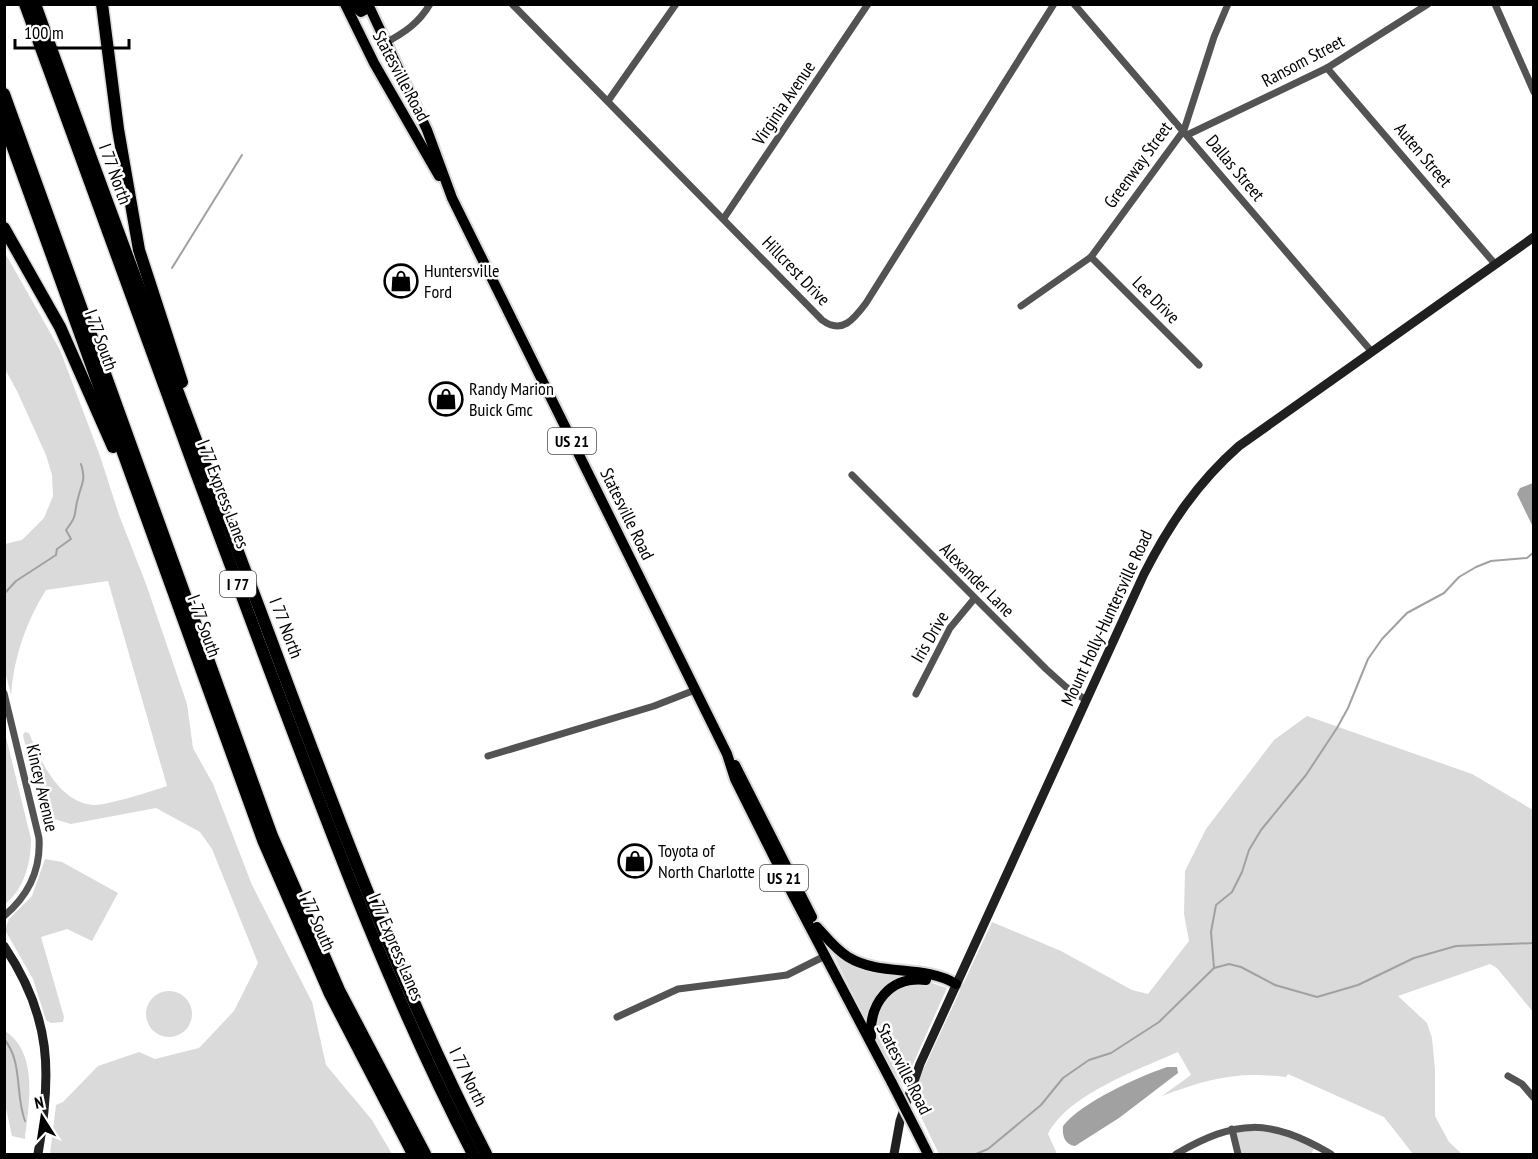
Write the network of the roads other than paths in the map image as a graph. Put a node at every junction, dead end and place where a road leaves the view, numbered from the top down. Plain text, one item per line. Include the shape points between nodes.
1 (25, 4) edge
2 (35, 4) edge
3 (102, 4) edge
4 (345, 4) edge
5 (352, 4) edge
6 (430, 4) edge
7 (512, 4) edge
8 (676, 4) edge
9 (868, 4) edge
10 (1054, 4) edge
11 (1074, 4) edge
12 (1228, 4) edge
13 (1428, 4) edge
14 (1495, 4) edge
15 (368, 6) edge
16 (385, 43) junction
17 (1327, 68) junction
18 (1533, 92) edge
19 (4, 94) edge
20 (608, 101) junction
21 (4, 123) edge
22 (1185, 133) junction
23 (448, 192) junction
24 (724, 218) junction
25 (4, 228) edge
26 (1533, 237) edge
27 (1091, 256) junction
28 (1495, 264) junction
29 (1021, 306) dead end
30 (1372, 352) junction
31 (1199, 366) dead end
32 (203, 458) junction
33 (852, 475) dead end
34 (165, 570) junction
35 (974, 599) junction
36 (696, 690) junction
37 (4, 693) edge
38 (209, 694) joint
39 (916, 694) dead end
40 (1086, 700) junction
41 (727, 754) junction
42 (488, 756) dead end
43 (4, 916) edge
44 (817, 927) junction
45 (4, 946) edge
46 (825, 956) junction
47 (956, 984) junction
48 (850, 999) junction
49 (617, 1017) dead end
50 (871, 1040) junction
51 (1508, 1076) dead end
52 (1533, 1098) edge
53 (1232, 1129) junction
54 (1315, 1147) junction
55 (891, 1154) edge
56 (38, 1155) edge
57 (413, 1155) edge
58 (425, 1155) edge
59 (473, 1155) edge
60 (486, 1155) edge
61 (928, 1155) edge
62 (1176, 1155) edge
63 (1238, 1155) edge
64 (1311, 1155) edge
65 (1331, 1155) edge

1 - 59 highway, I 77 Express Lanes / I 77 via 359,907 403,1010
2 - 32 highway, I 77 North / I 77
3 - 32 highway via 139,250 199,432
4 - 23 main road, Statesville Road / US 21
5 - 15 main road via 361,12
6 - 16 street via 420,20
7 - 20 street, Hillcrest Drive
8 - 20 street
9 - 24 street, Virginia Avenue
10 - 24 street, Hillcrest Drive via 907,240 848,324 833,326 822,320
11 - 22 street, Dallas Street
12 - 22 street, Greenway Street
13 - 17 street, Ransom Street
14 - 18 street
15 - 16 main road, Statesville Road / US 21
16 - 23 main road, Statesville Road / US 21 via 427,130
17 - 22 street, Ransom Street
17 - 28 street, Auten Street
19 - 58 highway via 272,836 339,990
20 - 24 street, Hillcrest Drive
21 - 34 highway, I 77 South
22 - 27 street, Greenway Street
22 - 30 street, Dallas Street
23 - 36 main road, Statesville Road / US 21
25 - 34 highway via 75,358
26 - 28 main road, Mount Holly-Huntersville Road
27 - 29 street, Greenway Street
27 - 31 street, Lee Drive
28 - 30 main road, Mount Holly-Huntersville Road
30 - 40 main road, Mount Holly-Huntersville Road via 1239,446 1196,489 1157,548
32 - 60 highway, I 77 North / I 77 via 375,913 433,1047
33 - 35 street, Alexander Lane
34 - 38 highway, I-77 South
35 - 39 street, Iris Drive via 950,628
35 - 40 street, Alexander Lane via 1066,687
36 - 41 main road, Statesville Road / US 21
36 - 42 street
37 - 43 street, Kincey Avenue via 40,854 29,888
38 - 57 highway, I 77 South via 263,840 307,943
40 - 47 main road, Mount Holly-Huntersville Road
41 - 44 main road, Statesville Road / US 21 via 742,775
41 - 46 main road, Statesville Road / US 21 via 735,779
44 - 47 main road via 835,947 857,962 935,975
44 - 48 main road, Statesville Road / US 21
45 - 56 main road via 28,988 46,1052 48,1094
46 - 48 main road, Statesville Road / US 21
46 - 49 street via 787,975 678,989
47 - 50 main road via 919,979 895,985 874,1009
47 - 55 main road, Mount Holly-Huntersville Road via 911,1086
48 - 50 main road, Statesville Road / US 21
50 - 61 main road, Statesville Road / US 21, bridge
51 - 52 street via 1522,1084
53 - 54 street via 1270,1130
53 - 62 street via 1208,1136
53 - 63 street
54 - 64 street
54 - 65 street

